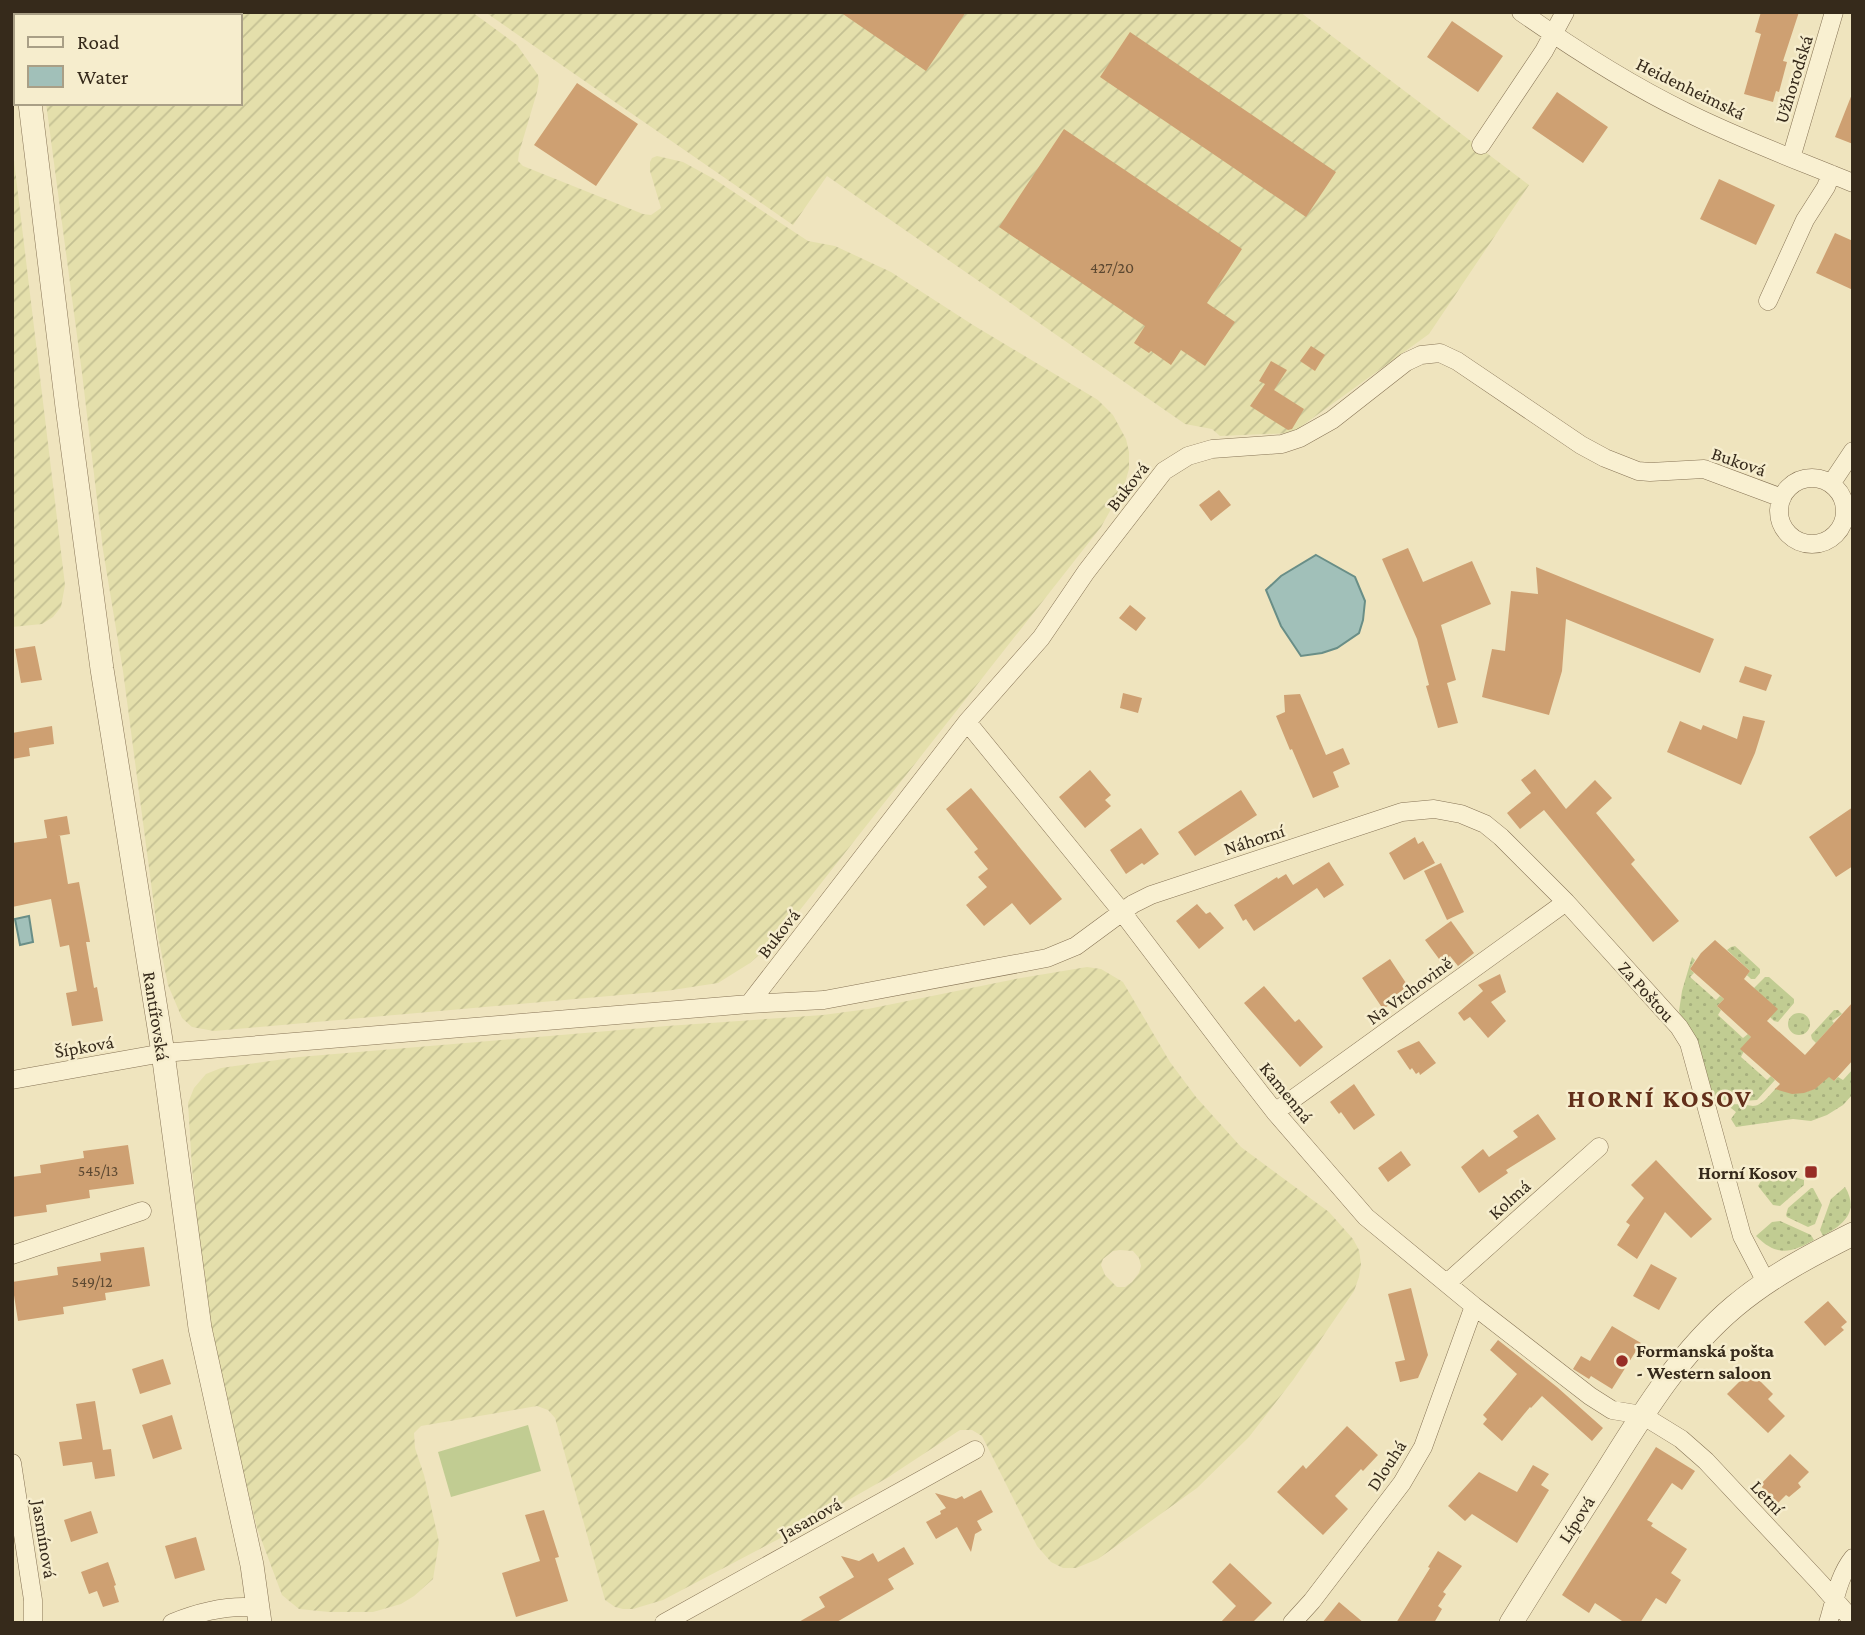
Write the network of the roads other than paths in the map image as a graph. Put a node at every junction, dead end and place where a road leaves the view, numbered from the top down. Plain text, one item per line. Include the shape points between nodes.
1 (1521, 12) edge
2 (1565, 12) edge
3 (1834, 12) edge
4 (1554, 35) junction
5 (30, 105) edge
6 (1481, 145) dead end
7 (1791, 158) junction
8 (1831, 174) junction
9 (1853, 183) edge
10 (1768, 301) dead end
11 (1853, 451) edge
12 (1831, 484) junction
13 (1782, 498) junction
14 (1847, 527) edge
15 (967, 722) junction
16 (1402, 813) joint
17 (1566, 902) junction
18 (1122, 912) junction
19 (749, 1004) junction
20 (163, 1053) junction
21 (12, 1080) edge
22 (1275, 1112) junction
23 (1600, 1147) dead end
24 (142, 1211) dead end
25 (1853, 1234) edge
26 (12, 1255) edge
27 (1766, 1282) junction
28 (1447, 1283) junction
29 (1474, 1306) junction
30 (1642, 1415) junction
31 (975, 1450) dead end
32 (12, 1463) edge
33 (1853, 1558) edge
34 (1834, 1599) junction
35 (259, 1616) edge
36 (200, 1617) edge
37 (1853, 1620) edge
38 (33, 1623) edge
39 (172, 1623) edge
40 (664, 1623) edge
41 (1293, 1623) edge
42 (1511, 1623) edge
43 (1828, 1623) edge

1 - 4 street, Heidenheimská
2 - 4 street
3 - 7 street, Užhorodská
4 - 6 street
4 - 7 street, Heidenheimská via 1665,101
5 - 20 street, Rantířovská via 102,669
7 - 8 street, Heidenheimská
8 - 9 street, Heidenheimská
8 - 10 street
11 - 12 street
12 - 13 street, Buková via 1804,479 1787,489
12 - 14 street, Buková via 1842,498
13 - 14 street, Buková via 1780,519 1792,537 1802,542 1821,543
13 - 15 street, Buková via 1704,469 1650,472 1617,463 1581,445 1457,361 1440,353 1421,355 1300,438 1282,444 1212,449 1188,456 1164,471 1041,638
15 - 18 street, Kamenná
15 - 19 street, Buková
16 - 17 street, Za Poštou via 1434,809 1485,824
16 - 18 street, Náhorní via 1151,895
17 - 22 street, Na Vrchovině
17 - 27 street, Za Poštou via 1669,1014 1689,1043 1742,1236
18 - 19 street, Náhorní via 1076,946 1048,958 824,1000
18 - 22 street, Kamenná
19 - 20 street, Šípková
20 - 21 street, Šípková
20 - 35 street, Rantířovská via 200,1328
22 - 28 street, Kamenná via 1366,1217
23 - 28 street, Kolmá
24 - 26 street
25 - 27 street
27 - 30 street via 1706,1334
28 - 29 street, Kamenná
29 - 30 street, Kamenná via 1590,1396 1612,1410
29 - 41 street, Dlouhá via 1423,1447 1402,1483
30 - 34 street, Letní via 1706,1461
30 - 42 street, Lípová
31 - 40 street, Jasanová
32 - 38 street, Jasmínová
33 - 34 street
34 - 37 street, Letní
34 - 43 street
35 - 36 street via 246,1606
36 - 39 street

